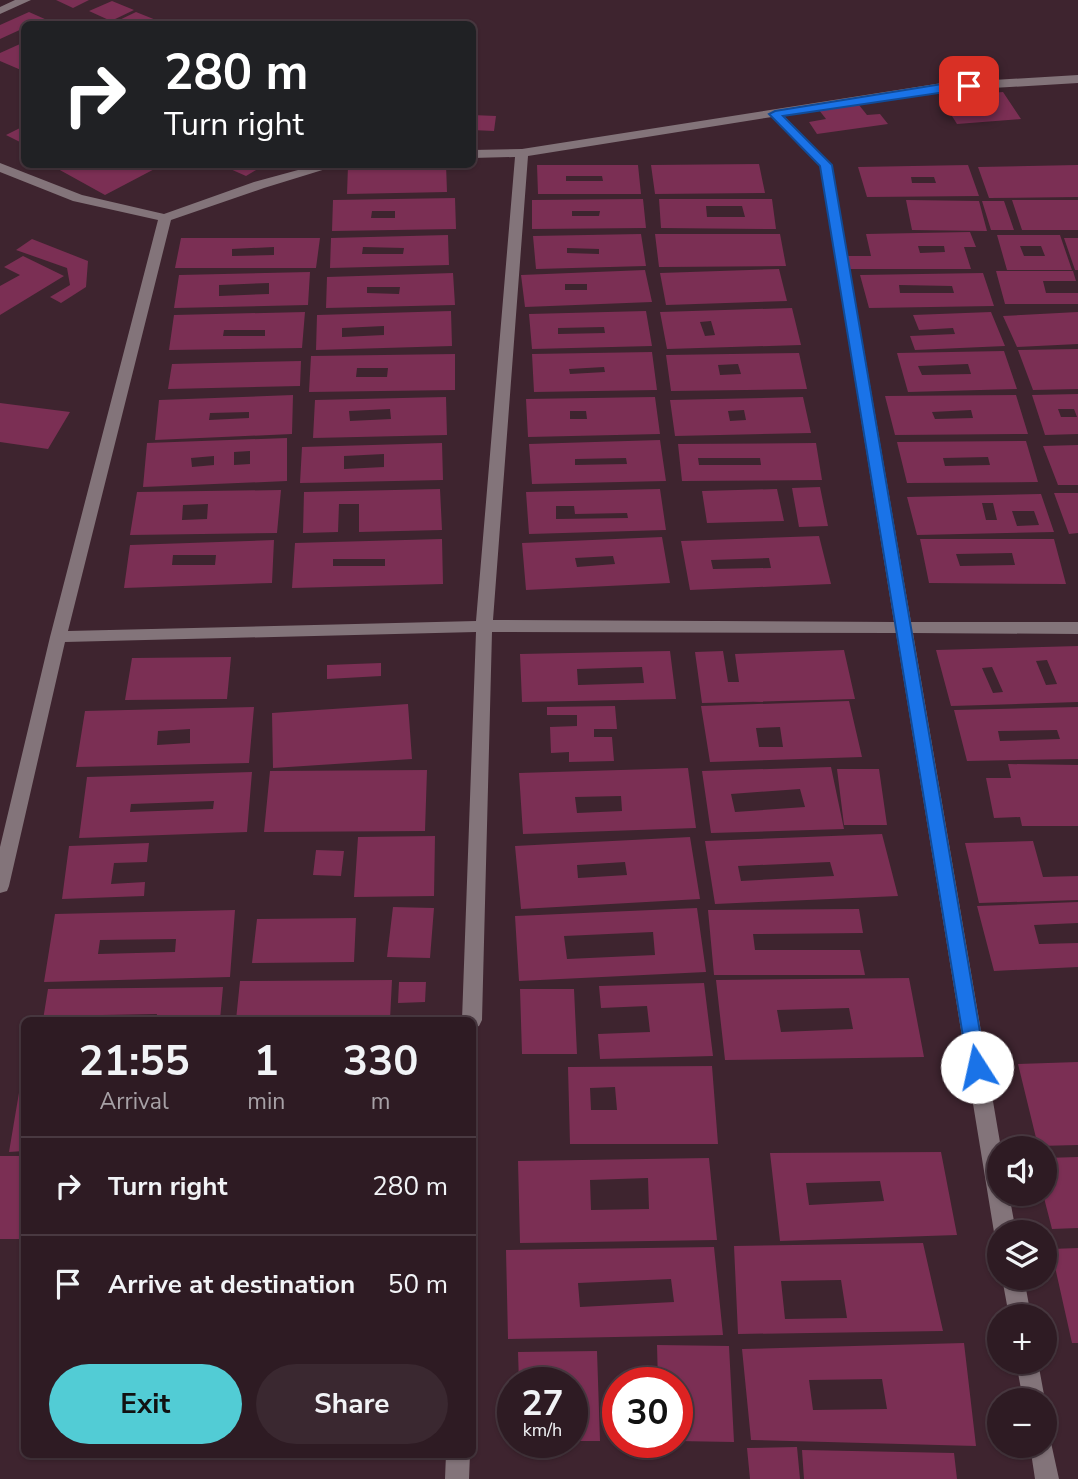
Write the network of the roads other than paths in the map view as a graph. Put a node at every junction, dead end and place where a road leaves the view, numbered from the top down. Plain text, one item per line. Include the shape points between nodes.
1 (25, 0) edge
2 (0, 11) edge
3 (1078, 79) edge
4 (775, 114) junction
5 (522, 153) junction
6 (476, 154) edge
7 (0, 167) edge
8 (321, 168) edge
9 (165, 218) junction
10 (484, 626) junction
11 (902, 628) junction
12 (1078, 628) edge
13 (58, 637) junction
14 (0, 886) edge
15 (471, 1017) edge
16 (1003, 1220) edge
17 (458, 1458) edge
18 (1044, 1458) edge
19 (457, 1479) edge
20 (1047, 1479) edge

1 - 2 street
3 - 4 street via 942,87
4 - 5 street
4 - 11 street via 826,165
5 - 6 street
5 - 10 street
7 - 9 street via 78,198
8 - 9 street
9 - 13 street
10 - 11 street
10 - 13 street
10 - 15 street
11 - 12 street
11 - 16 street
13 - 14 street
17 - 19 street
18 - 20 street

